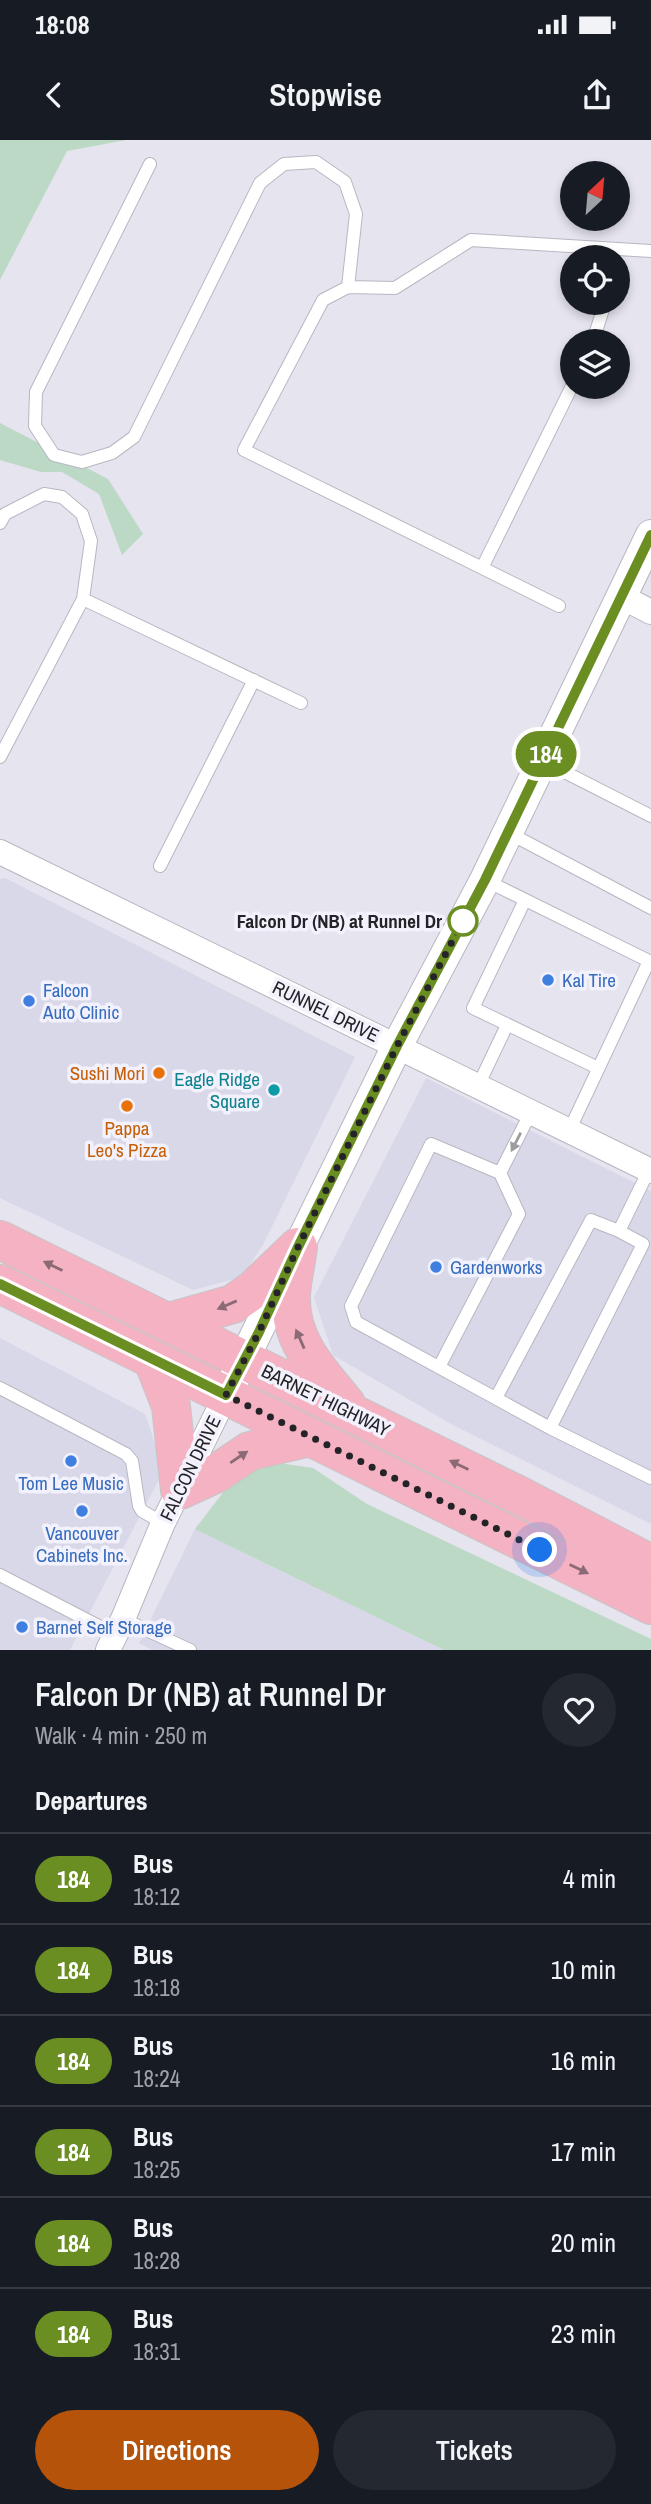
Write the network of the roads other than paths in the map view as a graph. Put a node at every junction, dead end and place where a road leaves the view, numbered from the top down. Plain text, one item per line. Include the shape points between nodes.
1 (150, 164) dead end
2 (560, 248) edge
3 (651, 251) edge
4 (630, 253) edge
5 (348, 288) junction
6 (566, 399) edge
7 (0, 523) edge
8 (651, 535) edge
9 (482, 568) junction
10 (622, 597) junction
11 (83, 599) junction
12 (559, 606) dead end
13 (651, 612) edge
14 (254, 680) junction
15 (302, 703) dead end
16 (0, 757) edge
17 (543, 761) junction
18 (651, 816) edge
19 (508, 832) junction
20 (0, 852) edge
21 (160, 866) dead end
22 (485, 880) junction
23 (525, 900) junction
24 (651, 908) edge
25 (507, 1025) junction
26 (397, 1046) junction
27 (598, 1068) junction
28 (478, 1086) junction
29 (531, 1112) junction
30 (569, 1131) junction
31 (650, 1169) edge
32 (500, 1173) junction
33 (619, 1231) junction
34 (0, 1240) edge
35 (298, 1247) junction
36 (0, 1284) edge
37 (169, 1322) junction
38 (153, 1360) junction
39 (244, 1360) junction
40 (439, 1367) junction
41 (0, 1388) edge
42 (226, 1395) junction
43 (496, 1398) junction
44 (354, 1413) junction
45 (550, 1428) junction
46 (310, 1437) junction
47 (651, 1478) edge
48 (172, 1507) junction
49 (651, 1564) edge
50 (0, 1575) edge
51 (651, 1605) edge
52 (116, 1635) edge
53 (190, 1650) edge

1 - 5 lane via 36,392 35,426 54,455 82,462 112,453 134,437 260,183 284,164 316,162 345,183 356,214
2 - 5 lane via 471,240 395,288
3 - 4 lane
5 - 9 lane via 323,300 244,450
6 - 9 lane
7 - 11 lane via 5,514 44,494 62,497 82,514 91,541
8 - 10 street, FALCON DRIVE
9 - 12 lane
10 - 13 street
10 - 17 street, FALCON DRIVE
11 - 14 lane
11 - 16 lane
14 - 15 lane
14 - 21 lane
17 - 18 lane
17 - 19 street, FALCON DRIVE
19 - 22 street, FALCON DRIVE
19 - 24 lane
20 - 26 street, RUNNEL DRIVE
22 - 23 lane
22 - 26 street, FALCON DRIVE
23 - 25 lane via 473,1008
23 - 27 lane via 649,961
25 - 27 lane
25 - 28 lane
26 - 28 street, RUNNEL DRIVE
26 - 35 street, FALCON DRIVE
27 - 30 lane
28 - 29 street, RUNNEL DRIVE
29 - 30 street, RUNNEL DRIVE
29 -> 32 lane
30 - 31 street, RUNNEL DRIVE
31 - 33 lane
32 - 40 lane via 519,1214
32 - 40 lane via 431,1144 351,1306 356,1322
33 - 43 lane via 590,1220
33 - 45 lane via 643,1244
37 -> 34 main road, BARNET HIGHWAY
35 -> 37 main road via 233,1304
35 - 39 street, FALCON DRIVE
44 -> 35 main road via 298,1340 291,1297
36 - 38 main road, BARNET HIGHWAY
37 - 39 main road, BARNET HIGHWAY
38 - 42 main road, BARNET HIGHWAY
38 - 48 main road via 171,1406
39 - 42 street, FALCON DRIVE
39 - 44 main road, BARNET HIGHWAY
40 - 43 lane
41 - 48 lane via 126,1454 132,1461 142,1511
42 - 46 main road, BARNET HIGHWAY
42 - 48 street, FALCON DRIVE
43 - 45 lane
49 -> 44 main road, BARNET HIGHWAY
45 - 47 lane
48 -> 46 main road via 250,1451
46 -> 51 main road, BARNET HIGHWAY
48 - 52 street, FALCON DRIVE
50 - 52 lane
52 - 53 lane

